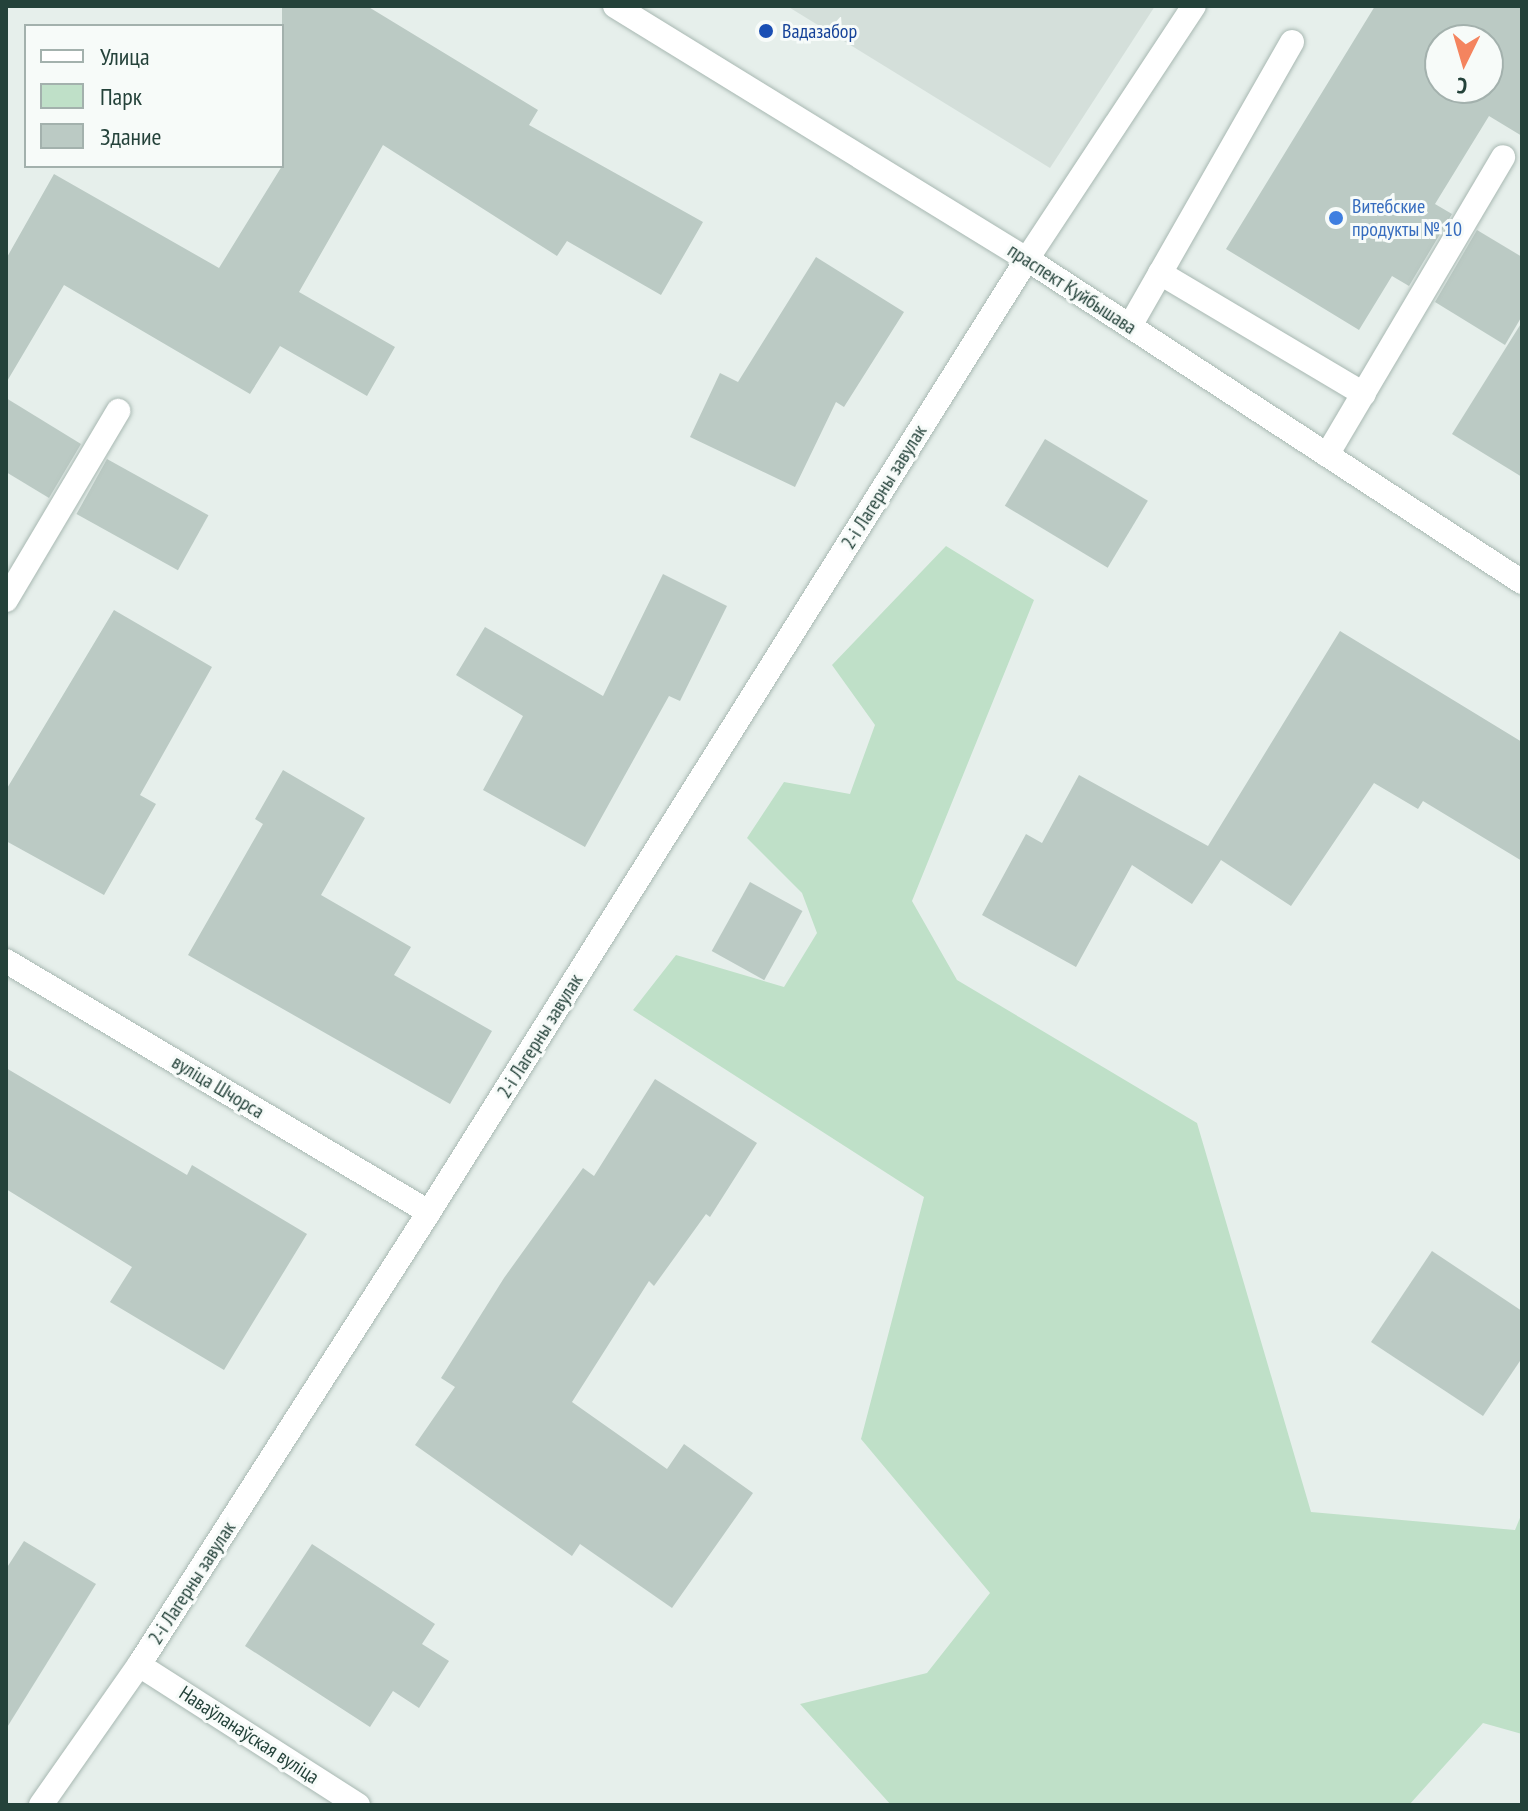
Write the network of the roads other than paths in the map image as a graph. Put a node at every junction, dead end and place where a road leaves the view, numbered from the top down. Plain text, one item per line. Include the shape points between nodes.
1 (615, 6) edge
2 (1194, 6) edge
3 (1292, 42) dead end
4 (1503, 157) dead end
5 (1027, 259) junction
6 (1160, 273) junction
7 (1130, 326) junction
8 (1364, 394) junction
9 (118, 411) dead end
10 (1327, 455) junction
11 (1522, 582) edge
12 (6, 600) edge
13 (6, 961) edge
14 (429, 1212) junction
15 (139, 1665) junction
16 (41, 1805) edge
17 (358, 1805) edge

1 - 5 street, праспект Куйбышава
2 - 5 street, 2-і Лагерны завулак
3 - 6 street
4 - 8 street
5 - 7 street, праспект Куйбышава
5 - 14 street, 2-і Лагерны завулак
6 - 7 street
6 - 8 street
7 - 10 street, праспект Куйбышава
8 - 10 street
9 - 12 street
10 - 11 street, праспект Куйбышава
13 - 14 street, вуліца Шчорса
14 - 15 street, 2-і Лагерны завулак
15 - 16 street, 2-і Лагерны завулак
15 - 17 street, Наваўланаўская вуліца

